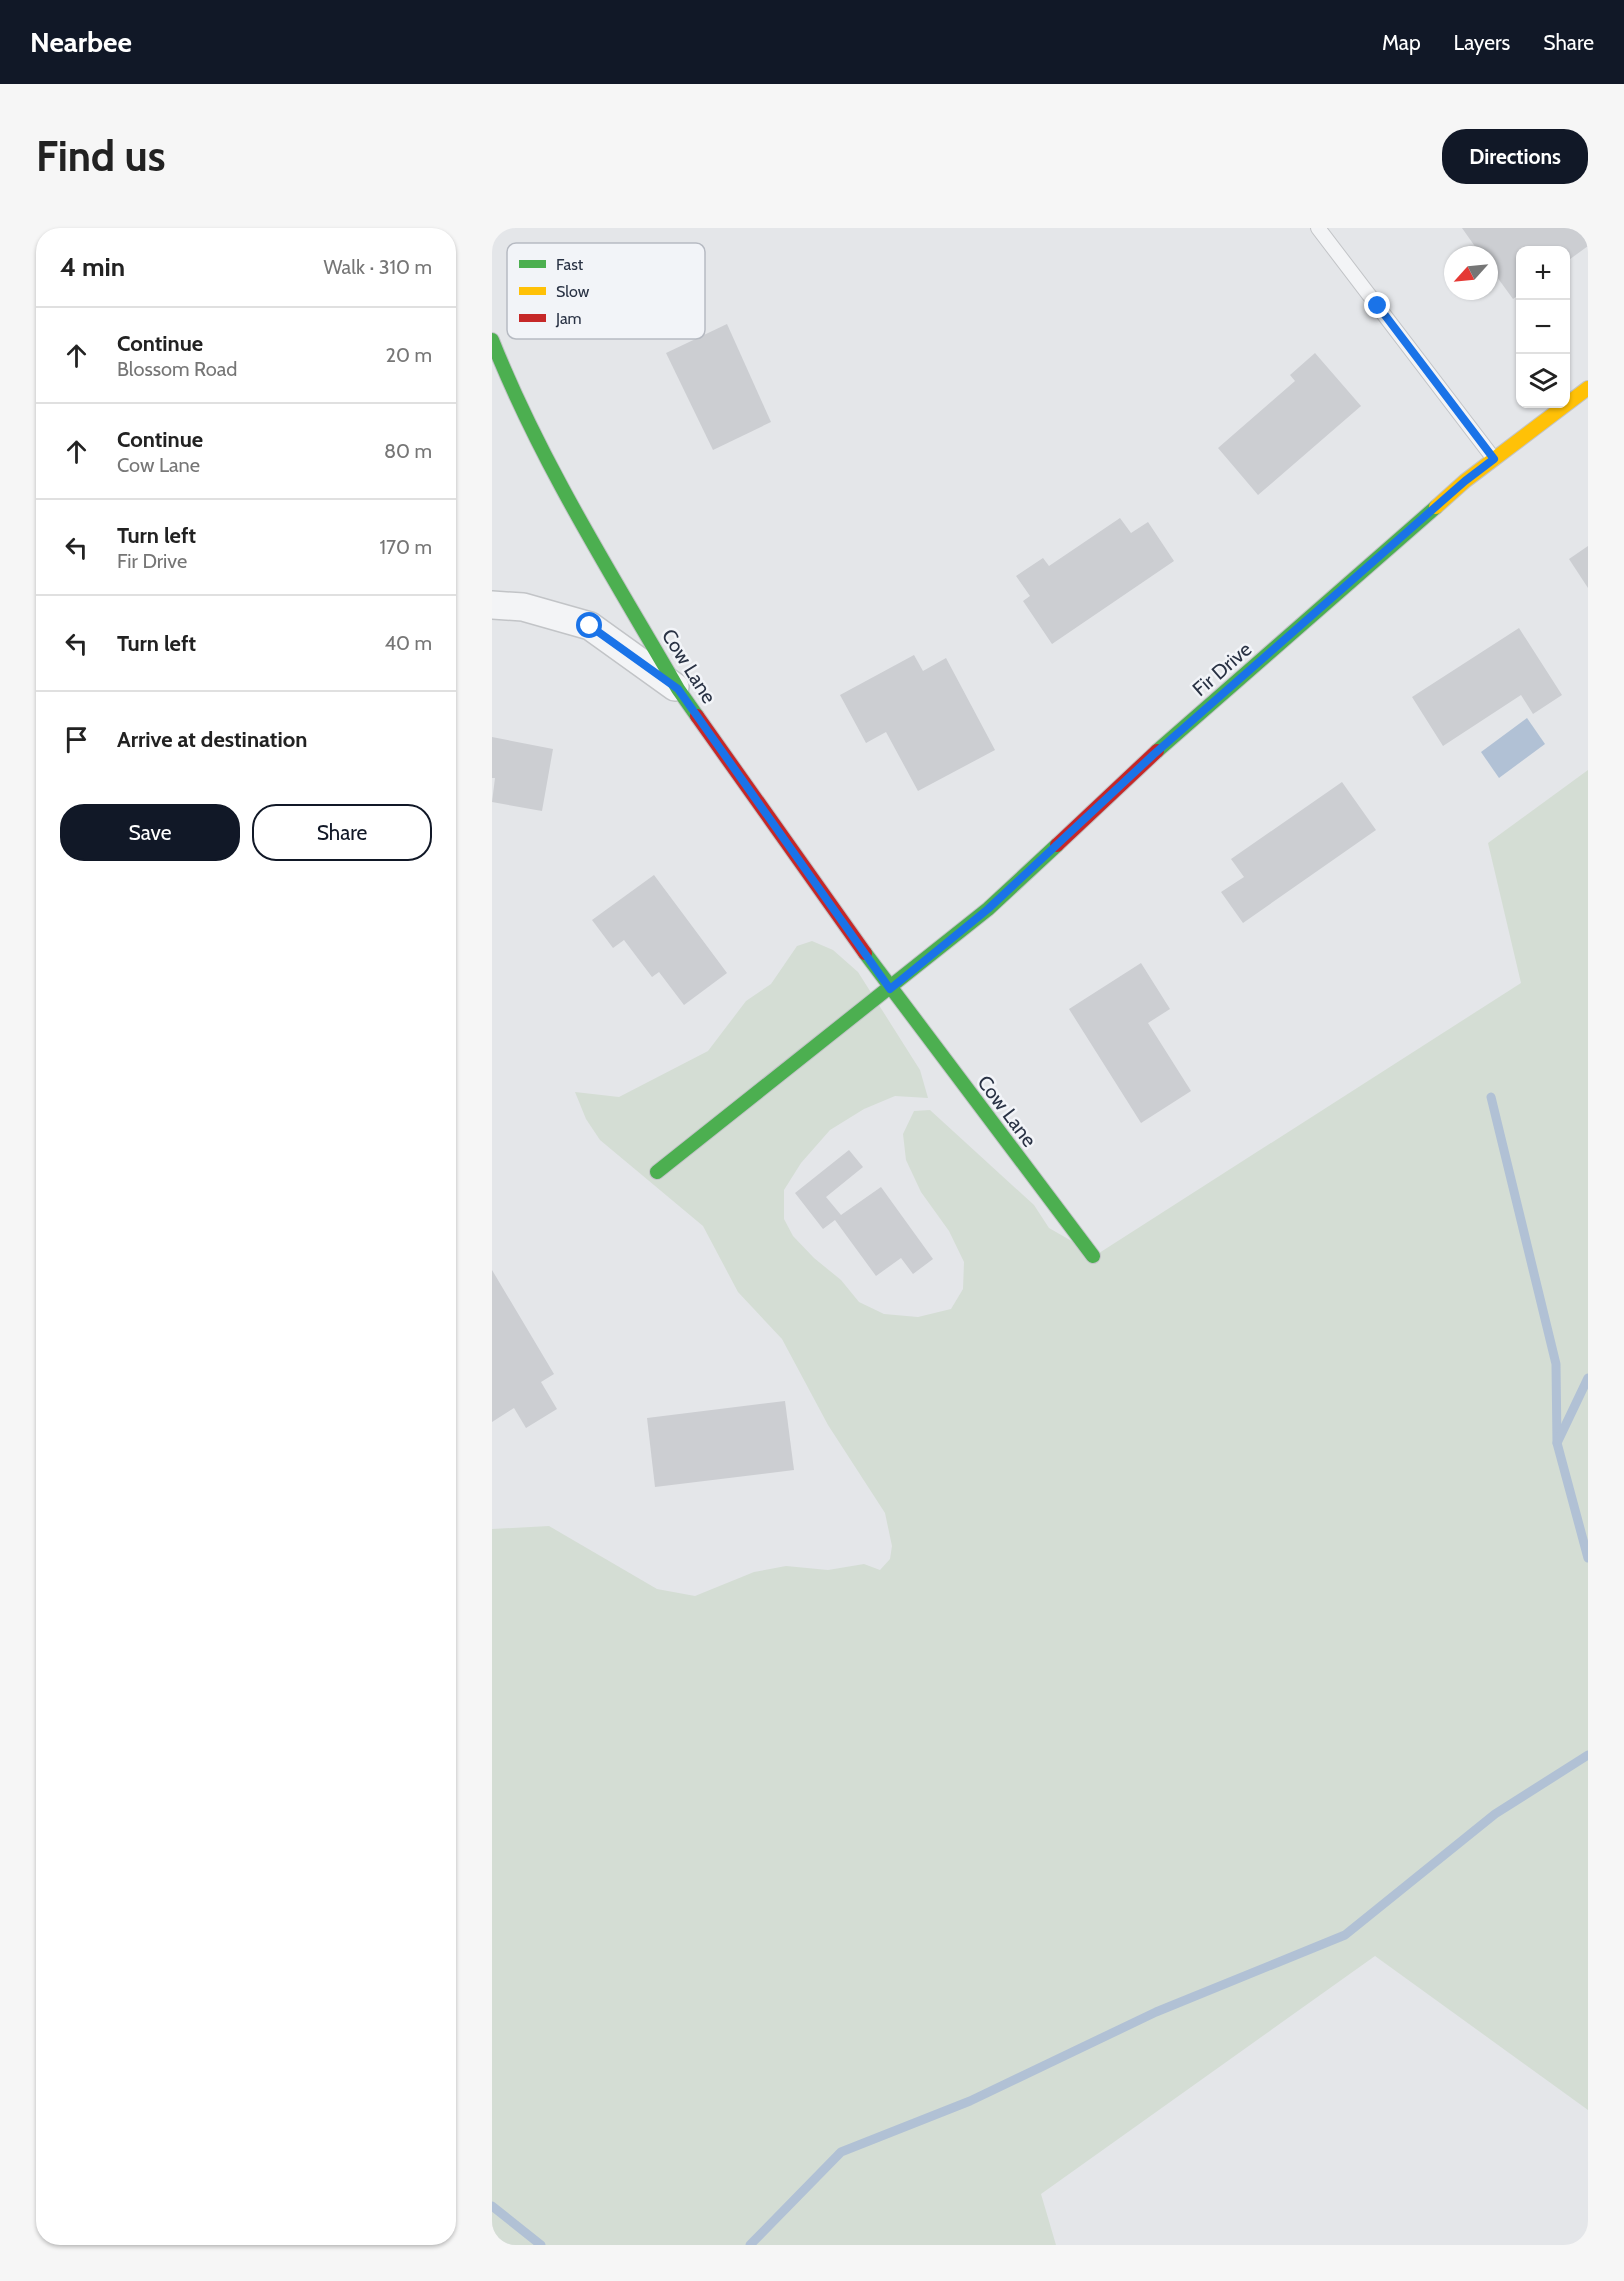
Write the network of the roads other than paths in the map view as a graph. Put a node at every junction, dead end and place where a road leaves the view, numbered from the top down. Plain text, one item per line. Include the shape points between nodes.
1 (1318, 228) edge
2 (492, 340) edge
3 (1588, 388) edge
4 (1494, 459) junction
5 (492, 605) edge
6 (678, 689) junction
7 (890, 989) junction
8 (657, 1172) dead end
9 (1093, 1256) dead end

1 - 4 lane
2 - 6 street, Cow Lane via 518,405 568,500
3 - 4 street, Fir Drive
4 - 7 street, Fir Drive via 1153,755 988,909
5 - 6 street via 523,607 590,626
6 - 7 street, Cow Lane
7 - 8 street
7 - 9 street, Cow Lane

